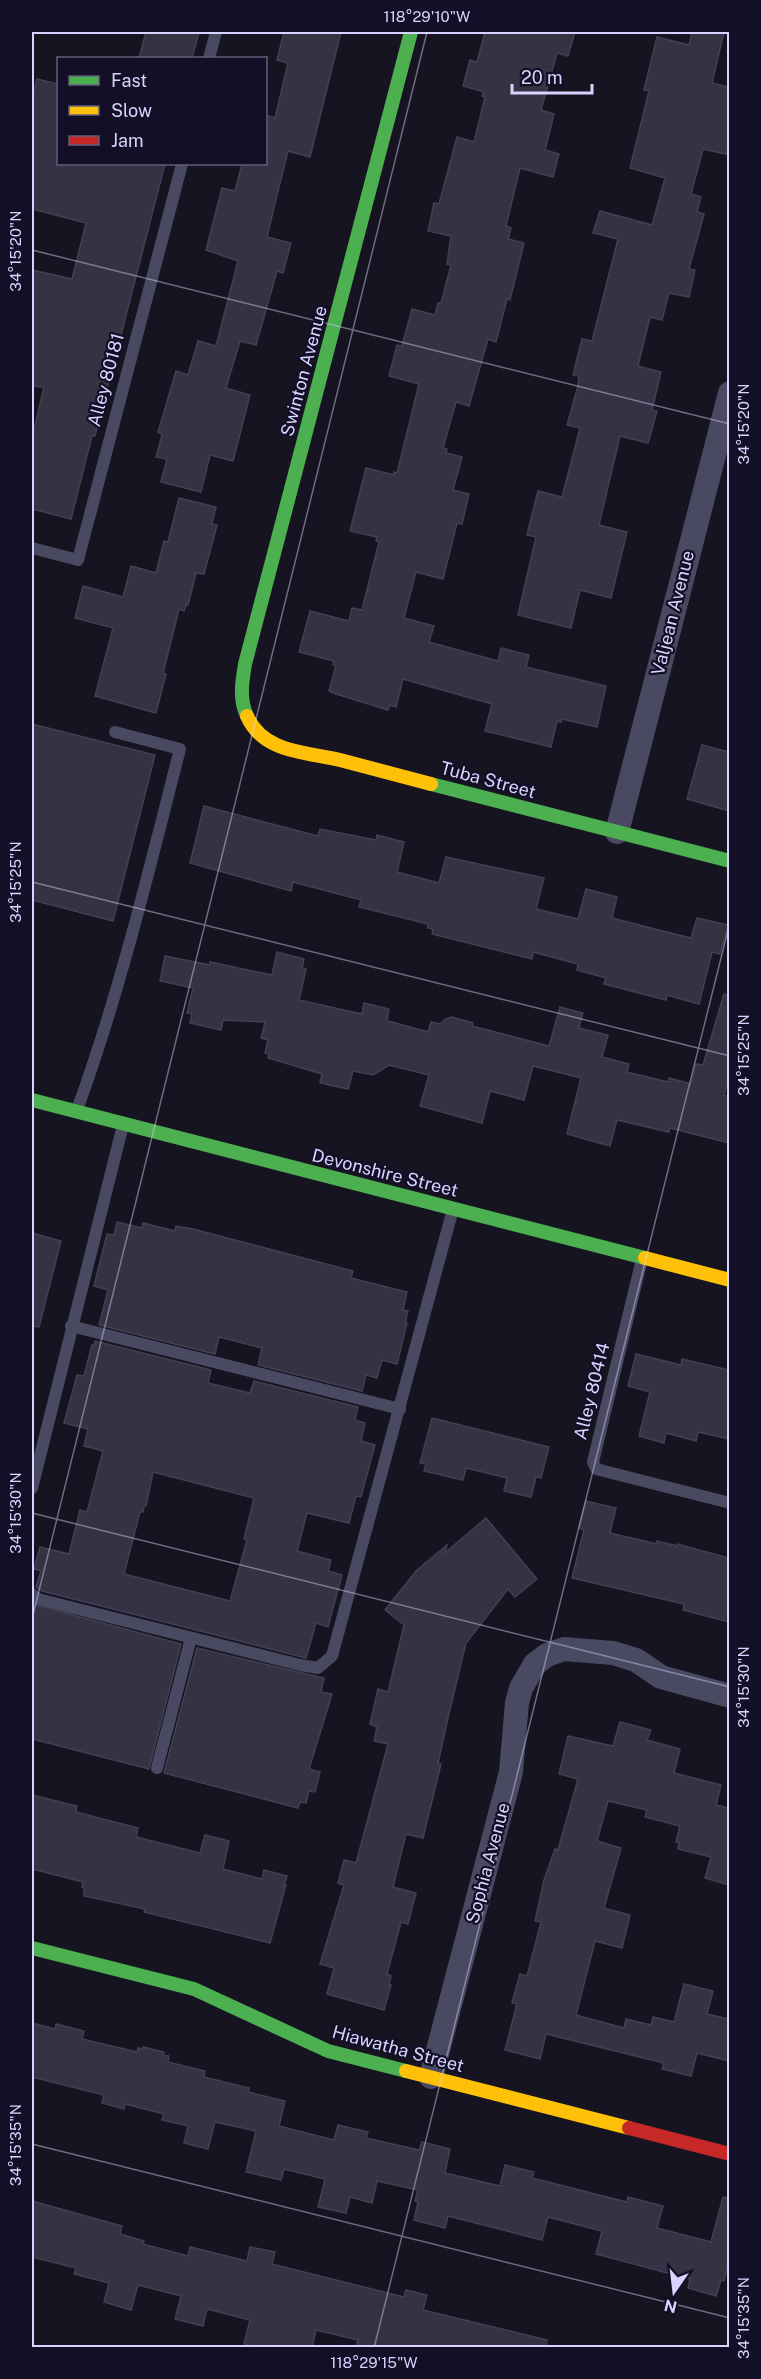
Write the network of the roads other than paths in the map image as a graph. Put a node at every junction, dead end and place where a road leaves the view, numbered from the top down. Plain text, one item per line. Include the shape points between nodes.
1 (216, 32) edge
2 (411, 32) edge
3 (209, 57) edge
4 (182, 165) edge
5 (729, 393) edge
6 (32, 548) edge
7 (246, 720) joint
8 (115, 732) dead end
9 (617, 832) junction
10 (729, 861) edge
11 (32, 1100) edge
12 (76, 1113) junction
13 (123, 1124) junction
14 (453, 1209) junction
15 (643, 1258) junction
16 (729, 1280) edge
17 (71, 1326) junction
18 (400, 1409) junction
19 (32, 1488) edge
20 (729, 1503) edge
21 (32, 1594) edge
22 (191, 1638) junction
23 (729, 1696) edge
24 (157, 1768) dead end
25 (32, 1948) edge
26 (431, 2077) junction
27 (729, 2154) edge

1 - 3 lane
2 - 7 street, Swinton Avenue via 244,662 240,686
4 - 6 lane, Alley 80181 via 78,560
5 - 9 street, Valjean Avenue
7 - 9 street, Tuba Street via 283,748
8 - 12 lane via 180,749 128,953
9 - 10 street, Tuba Street
11 - 12 street, Devonshire Street
12 - 13 street, Devonshire Street
13 - 14 street, Devonshire Street
13 - 17 lane
14 - 15 street, Devonshire Street
14 - 18 lane
15 - 16 street, Devonshire Street
15 - 20 lane, Alley 80414 via 592,1462 596,1468
17 - 18 lane
17 - 19 lane
18 - 22 lane via 332,1656 318,1668
21 - 22 lane
22 - 24 lane
23 - 26 street, Sophia Avenue via 661,1677 636,1660 613,1653 564,1649 535,1664 517,1703 511,1772
25 - 26 street, Hiawatha Street via 194,1989 328,2051
26 - 27 street, Hiawatha Street

